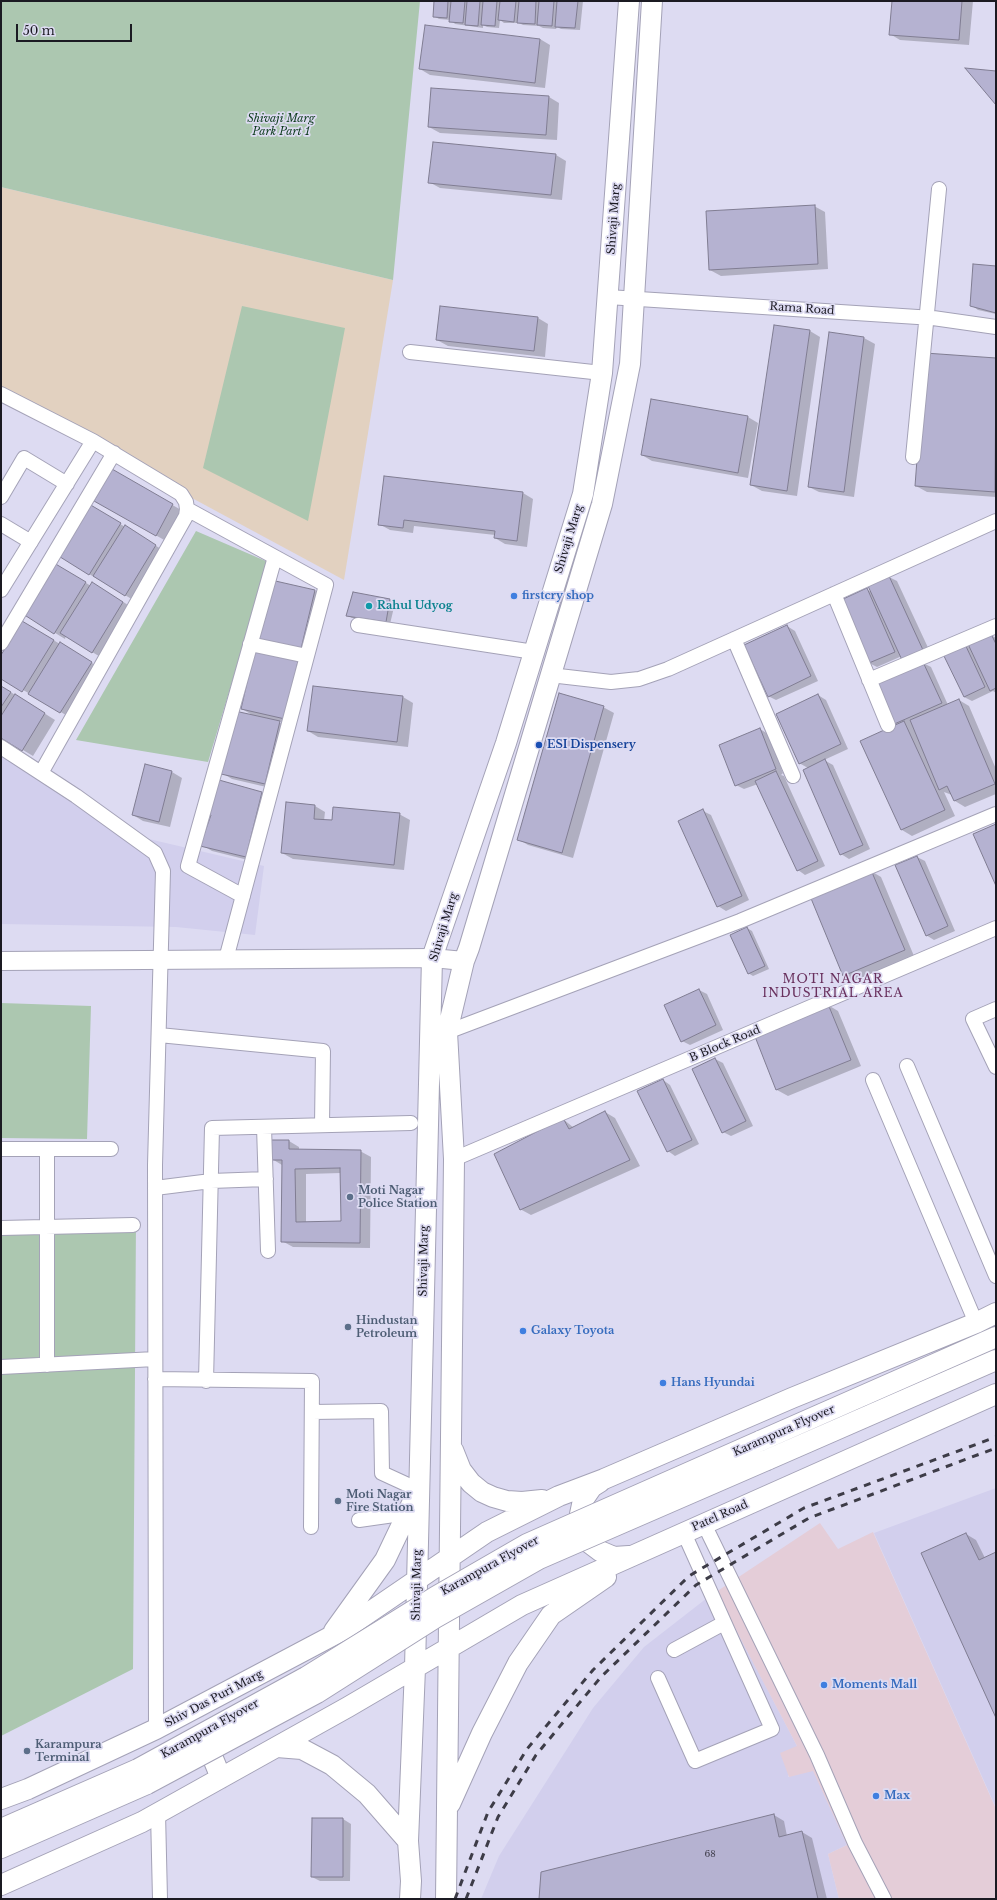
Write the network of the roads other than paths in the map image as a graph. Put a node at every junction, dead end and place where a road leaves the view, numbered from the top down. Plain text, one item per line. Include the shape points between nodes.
1 (629, 1) edge
2 (652, 1) edge
3 (939, 189) dead end
4 (608, 297) junction
5 (634, 299) junction
6 (928, 318) junction
7 (996, 327) edge
8 (410, 352) dead end
9 (602, 373) junction
10 (1, 394) edge
11 (93, 441) junction
12 (114, 453) junction
13 (912, 457) dead end
14 (67, 484) junction
15 (1, 497) edge
16 (187, 509) junction
17 (996, 521) edge
18 (1, 524) edge
19 (31, 542) junction
20 (275, 557) junction
21 (1, 590) edge
22 (834, 594) junction
23 (358, 625) dead end
24 (996, 626) edge
25 (734, 639) junction
26 (1, 643) edge
27 (250, 644) junction
28 (534, 652) junction
29 (307, 656) junction
30 (550, 675) junction
31 (869, 680) junction
32 (888, 725) dead end
33 (1, 747) edge
34 (41, 773) junction
35 (793, 776) dead end
36 (996, 814) edge
37 (243, 896) junction
38 (996, 928) edge
39 (226, 958) junction
40 (432, 958) junction
41 (162, 959) junction
42 (1, 961) edge
43 (464, 961) junction
44 (996, 1009) edge
45 (447, 1032) junction
46 (159, 1035) junction
47 (907, 1066) dead end
48 (996, 1067) edge
49 (873, 1080) dead end
50 (411, 1123) dead end
51 (322, 1125) junction
52 (264, 1127) junction
53 (1, 1150) edge
54 (47, 1150) junction
55 (111, 1150) dead end
56 (454, 1159) junction
57 (266, 1179) junction
58 (211, 1181) junction
59 (156, 1188) junction
60 (132, 1224) dead end
61 (48, 1227) junction
62 (1, 1228) edge
63 (268, 1251) dead end
64 (996, 1276) edge
65 (996, 1313) edge
66 (976, 1323) junction
67 (996, 1337) edge
68 (155, 1359) junction
69 (996, 1360) edge
70 (47, 1366) junction
71 (1, 1367) edge
72 (156, 1379) junction
73 (206, 1380) junction
74 (996, 1394) edge
75 (312, 1412) junction
76 (450, 1445) junction
77 (763, 1450) junction
78 (604, 1479) junction
79 (419, 1490) junction
80 (559, 1496) junction
81 (408, 1513) junction
82 (359, 1520) dead end
83 (704, 1524) junction
84 (312, 1527) dead end
85 (684, 1532) junction
86 (648, 1548) junction
87 (628, 1556) junction
88 (449, 1558) junction
89 (417, 1580) junction
90 (724, 1623) junction
91 (329, 1638) junction
92 (448, 1648) junction
93 (674, 1650) dead end
94 (415, 1668) junction
95 (658, 1678) dead end
96 (193, 1710) junction
97 (156, 1729) junction
98 (277, 1747) junction
99 (142, 1776) junction
100 (222, 1778) junction
101 (1, 1799) edge
102 (447, 1811) junction
103 (158, 1813) junction
104 (1, 1829) edge
105 (408, 1841) junction
106 (1, 1848) edge
107 (1, 1885) edge
108 (160, 1899) edge
109 (410, 1899) edge
110 (446, 1899) edge
111 (884, 1899) edge

1 - 4 main road, Shivaji Marg
2 - 5 main road, Shivaji Marg
3 - 6 street
4 - 5 street, Rama Road
4 - 9 main road, Shivaji Marg
5 - 6 street, Rama Road
5 - 30 main road, Shivaji Marg via 630,364 602,504
6 - 7 street, Rama Road
6 - 13 street
8 - 9 street
9 - 28 main road, Shivaji Marg via 583,494
10 - 11 street
11 - 12 street
11 - 14 street
12 - 16 street via 181,494
12 - 26 street
14 - 15 street via 24,458
14 - 19 street
16 - 20 street
16 - 34 street via 186,516
17 - 22 street
18 - 19 street
19 - 21 street
20 - 27 street
20 - 29 street via 326,585
22 - 25 street
22 - 31 street
23 - 28 street
24 - 31 street
25 - 30 street via 668,669 638,679 611,682
25 - 35 street
27 - 29 street
27 - 37 street via 188,866
28 - 40 main road, Shivaji Marg via 506,743
29 - 37 street
30 - 43 main road, Shivaji Marg
31 - 32 street
33 - 34 street
34 - 41 street via 155,853 163,872
36 - 45 street via 740,921
37 - 39 street
38 - 56 street, B Block Road
39 - 40 street
39 - 41 street
40 - 43 street
40 - 79 main road, Shivaji Marg
41 - 42 street
41 - 46 street
43 - 45 main road, Shivaji Marg
44 - 48 street via 973,1019
45 - 56 main road, Shivaji Marg
46 - 51 street via 323,1051
46 - 59 street
47 - 64 street
49 - 66 street
50 - 51 street
51 - 52 street
52 - 57 street
52 - 58 street via 212,1128
53 - 54 street
54 - 55 street
54 - 61 street
56 - 76 main road, Shivaji Marg
57 - 58 street
57 - 63 street
58 - 59 street
58 - 73 street
59 - 68 street
60 - 61 street
61 - 62 street
61 - 70 street
65 - 66 main road
66 - 78 main road
67 - 77 main road, Karampura Flyover
68 - 70 street
68 - 72 street
69 - 77 main road, Karampura Flyover
70 - 71 street
72 - 73 street
72 - 97 street
73 - 75 street via 312,1380
74 - 83 main road, Patel Road
75 - 79 street via 381,1411 382,1473
75 - 84 street
76 - 80 main road via 461,1470 471,1483 493,1497 522,1502
76 - 88 main road, Shivaji Marg
77 - 99 main road, Karampura Flyover, bridge via 527,1544 435,1597
78 - 80 main road
78 - 87 main road via 592,1487 583,1500 580,1514 581,1529 588,1542 600,1552 614,1557
79 - 81 main road
79 - 89 main road, Shivaji Marg
80 - 88 main road via 487,1532
81 - 82 street
81 - 91 main road via 385,1560
83 - 85 main road, Patel Road
83 - 111 street via 817,1755 855,1844
85 - 86 main road, Patel Road
85 - 90 street
86 - 87 main road, Patel Road
86 - 102 main road via 550,1615 518,1663 482,1733
87 - 92 main road, Patel Road via 522,1605
88 - 89 main road, Shiv Das Puri Marg
88 - 92 main road, Shivaji Marg
89 - 91 main road, Shiv Das Puri Marg
89 - 94 main road, Shivaji Marg
90 - 93 street
90 - 95 street via 772,1729 695,1761
91 - 96 main road, Shiv Das Puri Marg
92 - 94 main road, Patel Road
92 - 102 main road, Shivaji Marg
94 - 98 main road
94 - 105 main road, Shivaji Marg
96 - 97 main road, Shiv Das Puri Marg
96 - 100 main road
97 - 101 main road, Shiv Das Puri Marg
98 - 100 main road
98 - 105 main road via 302,1749 332,1765 367,1794
99 - 104 main road, Karampura Flyover
99 - 106 main road, Karampura Flyover
100 - 103 main road
102 - 110 main road, Shivaji Marg
103 - 107 main road
103 - 108 street
105 - 109 main road, Shivaji Marg

